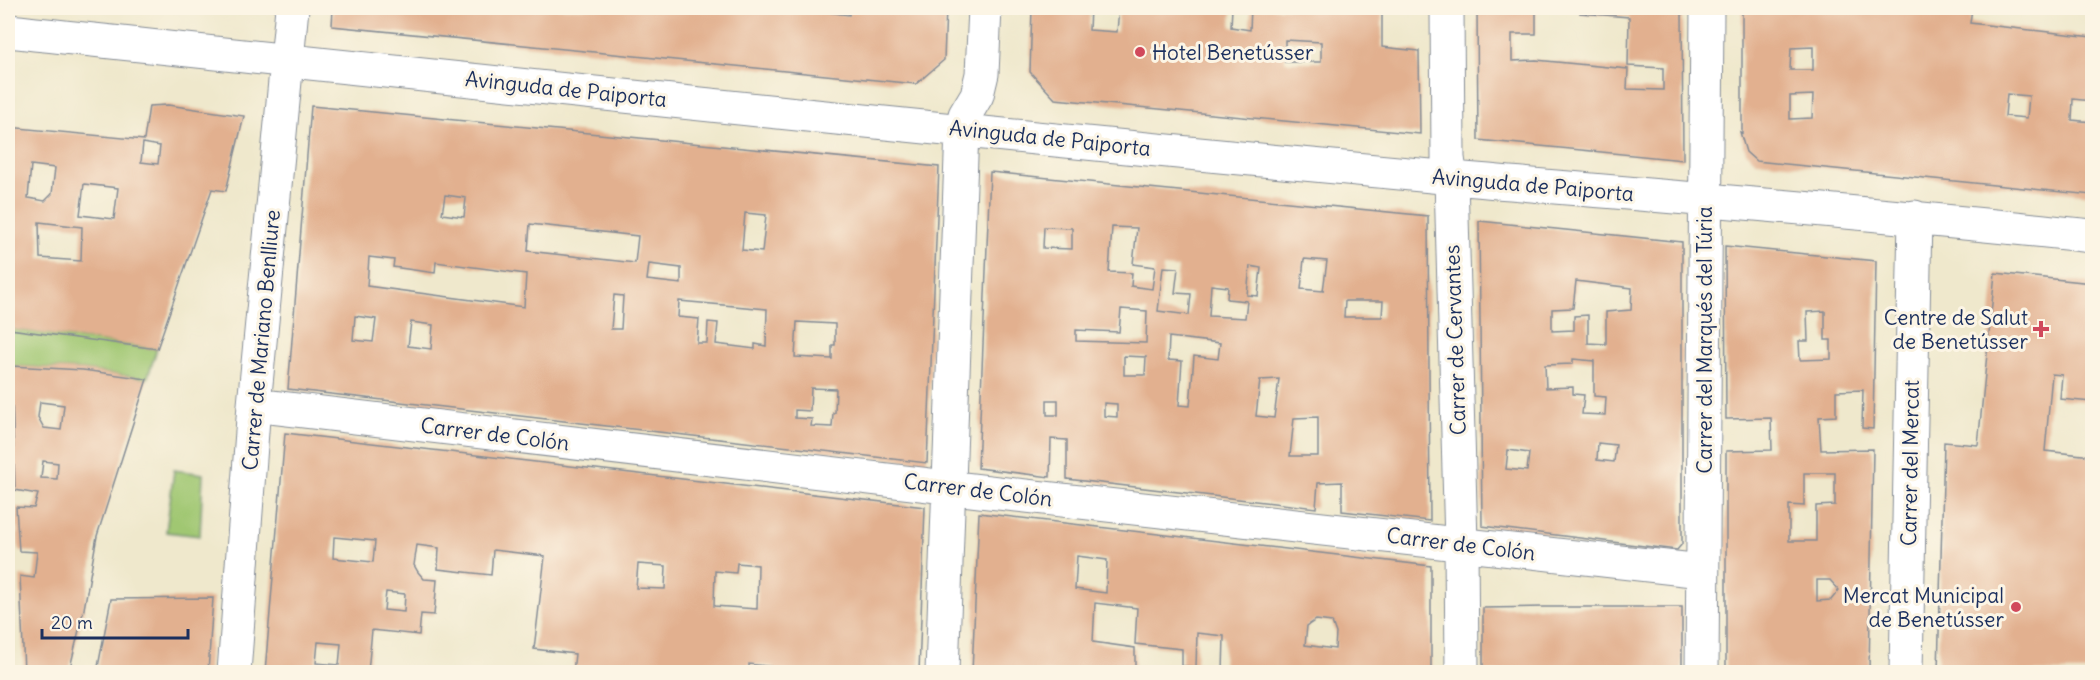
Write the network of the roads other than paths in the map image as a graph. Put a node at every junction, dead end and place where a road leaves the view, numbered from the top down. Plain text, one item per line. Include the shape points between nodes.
1 (292, 8) edge
2 (985, 8) edge
3 (1447, 8) edge
4 (1707, 8) edge
5 (8, 32) edge
6 (287, 61) junction
7 (962, 130) junction
8 (1451, 178) junction
9 (1705, 200) junction
10 (1915, 217) junction
11 (2092, 237) edge
12 (254, 405) junction
13 (949, 487) junction
14 (1461, 543) junction
15 (1702, 571) junction
16 (234, 672) edge
17 (942, 672) edge
18 (1462, 672) edge
19 (1702, 672) edge
20 (1906, 672) edge

1 - 6 street, Carrer de Mariano Benlliure
2 - 7 street via 982,74
3 - 8 street, Carrer de Cervantes
4 - 9 street, Carrer del Marqués del Túria
5 - 6 street, Avinguda de Paiporta
6 - 7 street, Avinguda de Paiporta
6 - 12 street, Carrer de Mariano Benlliure
7 - 8 street, Avinguda de Paiporta
7 - 13 street
8 - 9 street, Avinguda de Paiporta
8 - 14 street, Carrer de Cervantes
9 - 10 street, Avinguda de Paiporta
9 - 15 street, Carrer del Marqués del Túria
10 - 11 street, Avinguda de Paiporta
10 - 20 street, Carrer del Mercat
12 - 13 street, Carrer de Colón
12 - 16 street, Carrer de Mariano Benlliure
13 - 14 street, Carrer de Colón
13 - 17 street
14 - 15 street, Carrer de Colón
14 - 18 street, Carrer de Cervantes
15 - 19 street, Carrer del Marqués del Túria

